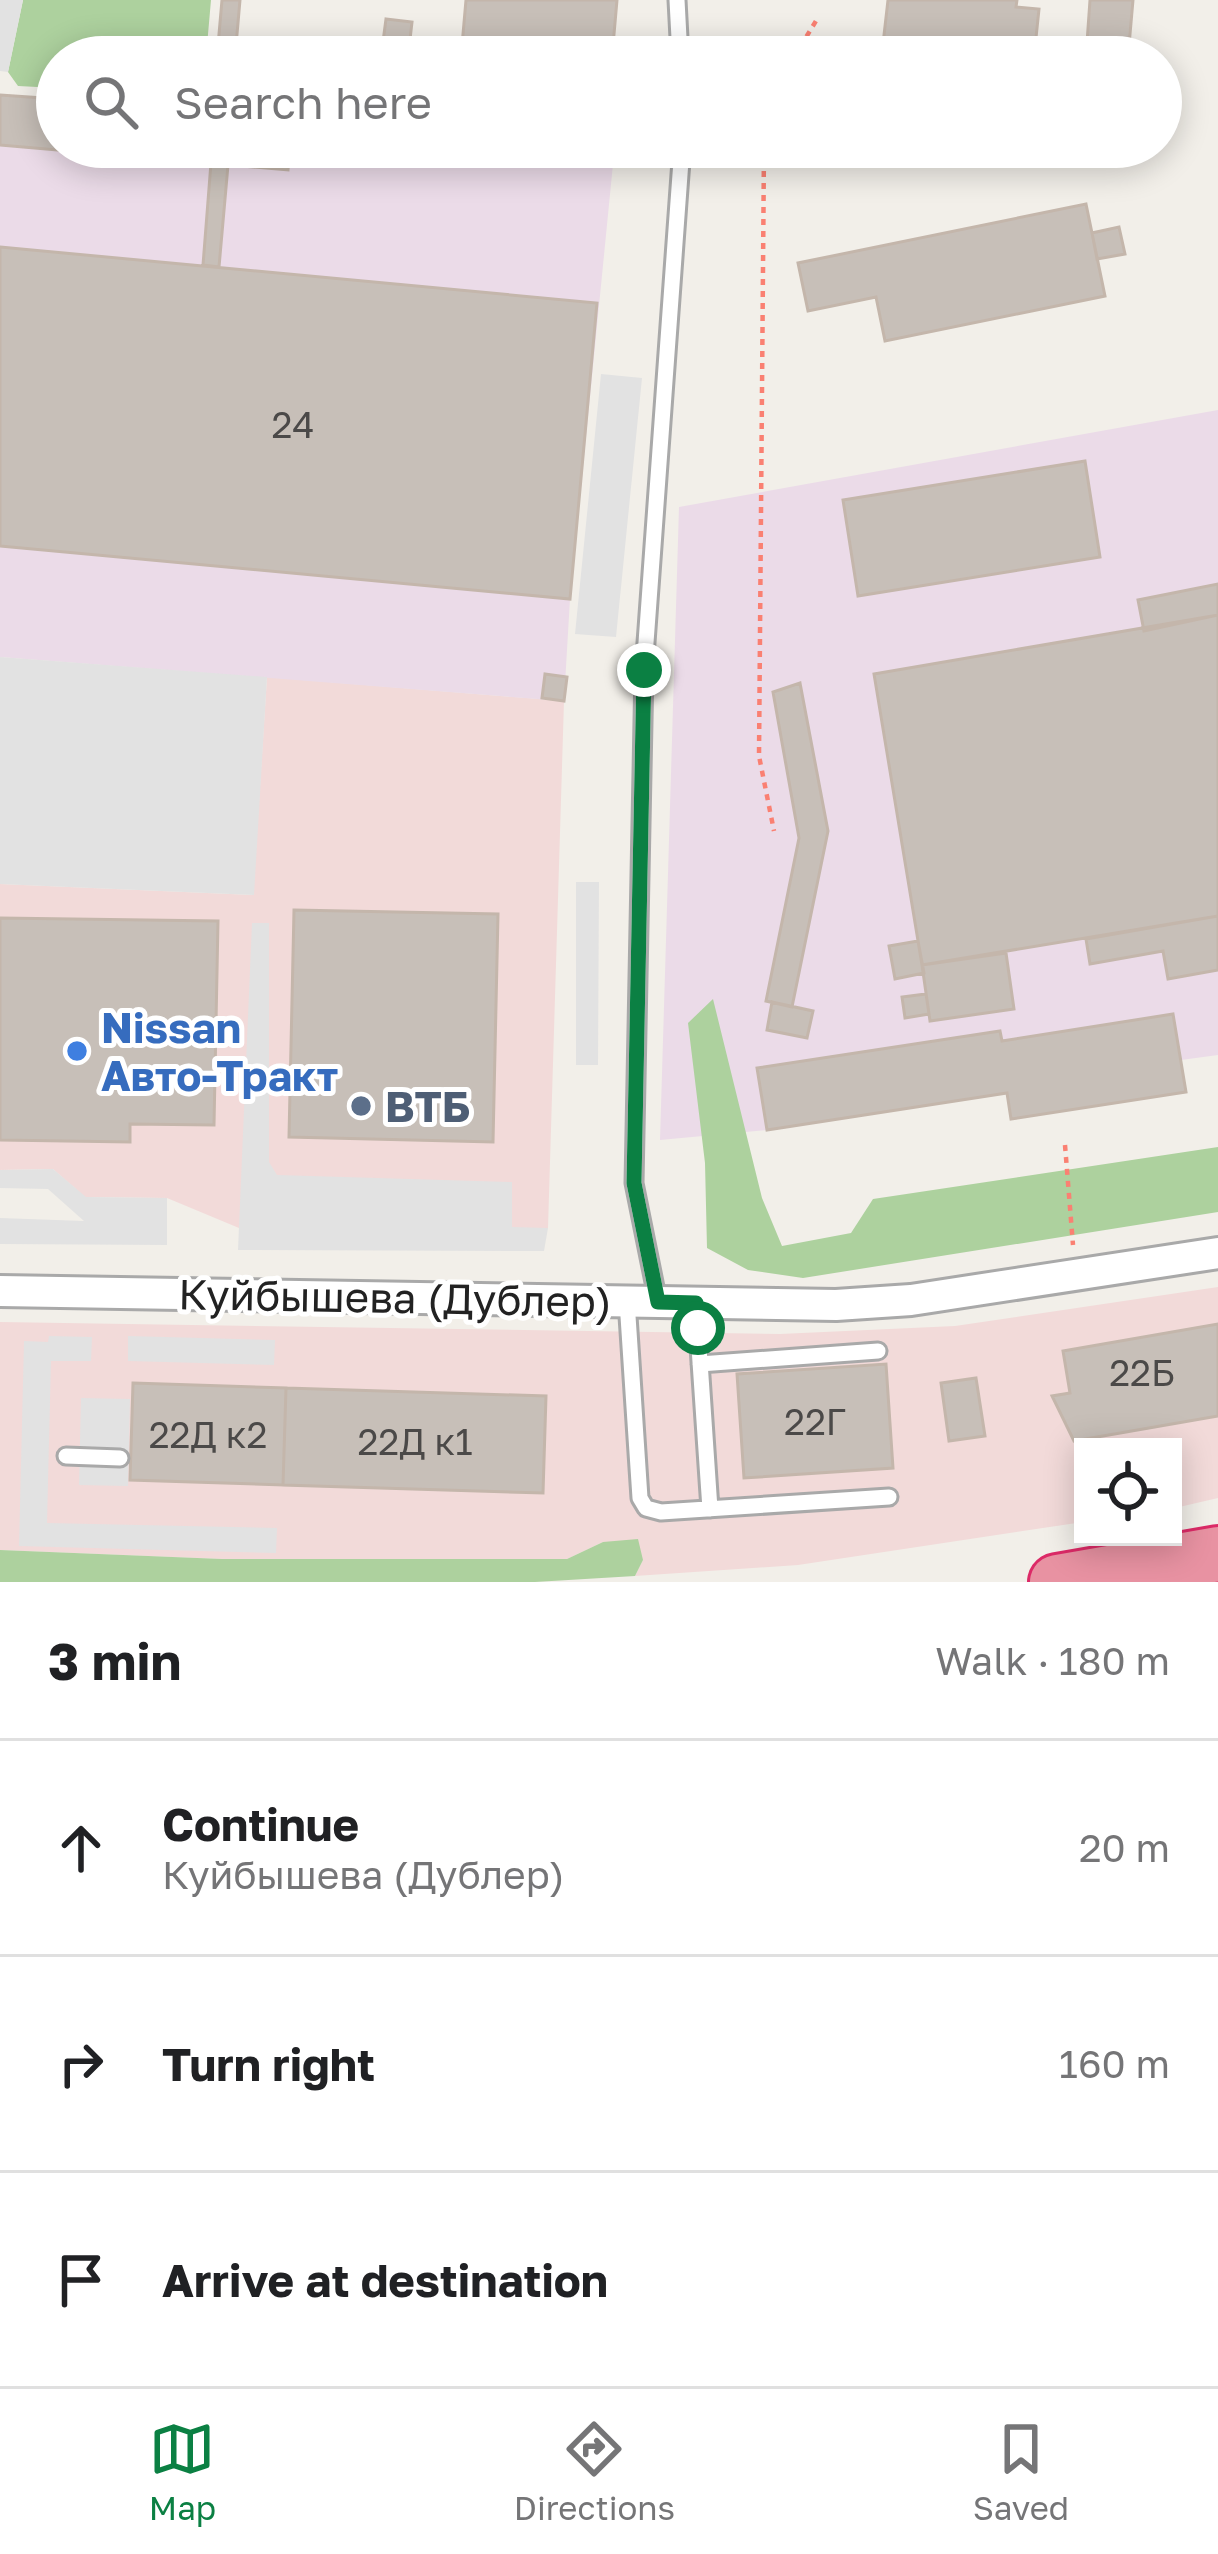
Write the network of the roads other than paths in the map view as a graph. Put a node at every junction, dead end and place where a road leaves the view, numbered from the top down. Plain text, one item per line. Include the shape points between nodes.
1 (677, 0) edge
2 (679, 36) edge
3 (680, 168) edge
4 (1218, 1252) edge
5 (0, 1291) edge
6 (627, 1301) junction
7 (658, 1302) junction
8 (696, 1303) junction
9 (878, 1351) dead end
10 (700, 1364) junction
11 (66, 1456) dead end
12 (121, 1458) dead end
13 (889, 1497) dead end
14 (710, 1509) junction
15 (1218, 1554) edge
16 (1057, 1582) edge

1 - 2 lane
3 - 7 lane via 644,670 634,1183
4 - 8 street, Куйбышева (Дублер) via 892,1301
5 - 6 street, Куйбышева (Дублер)
6 - 7 street, Куйбышева (Дублер)
6 - 14 lane via 640,1498 661,1512
7 - 8 street, Куйбышева (Дублер)
8 - 10 lane
9 - 10 lane
10 - 14 lane
11 - 12 lane
13 - 14 lane
15 - 16 highway

